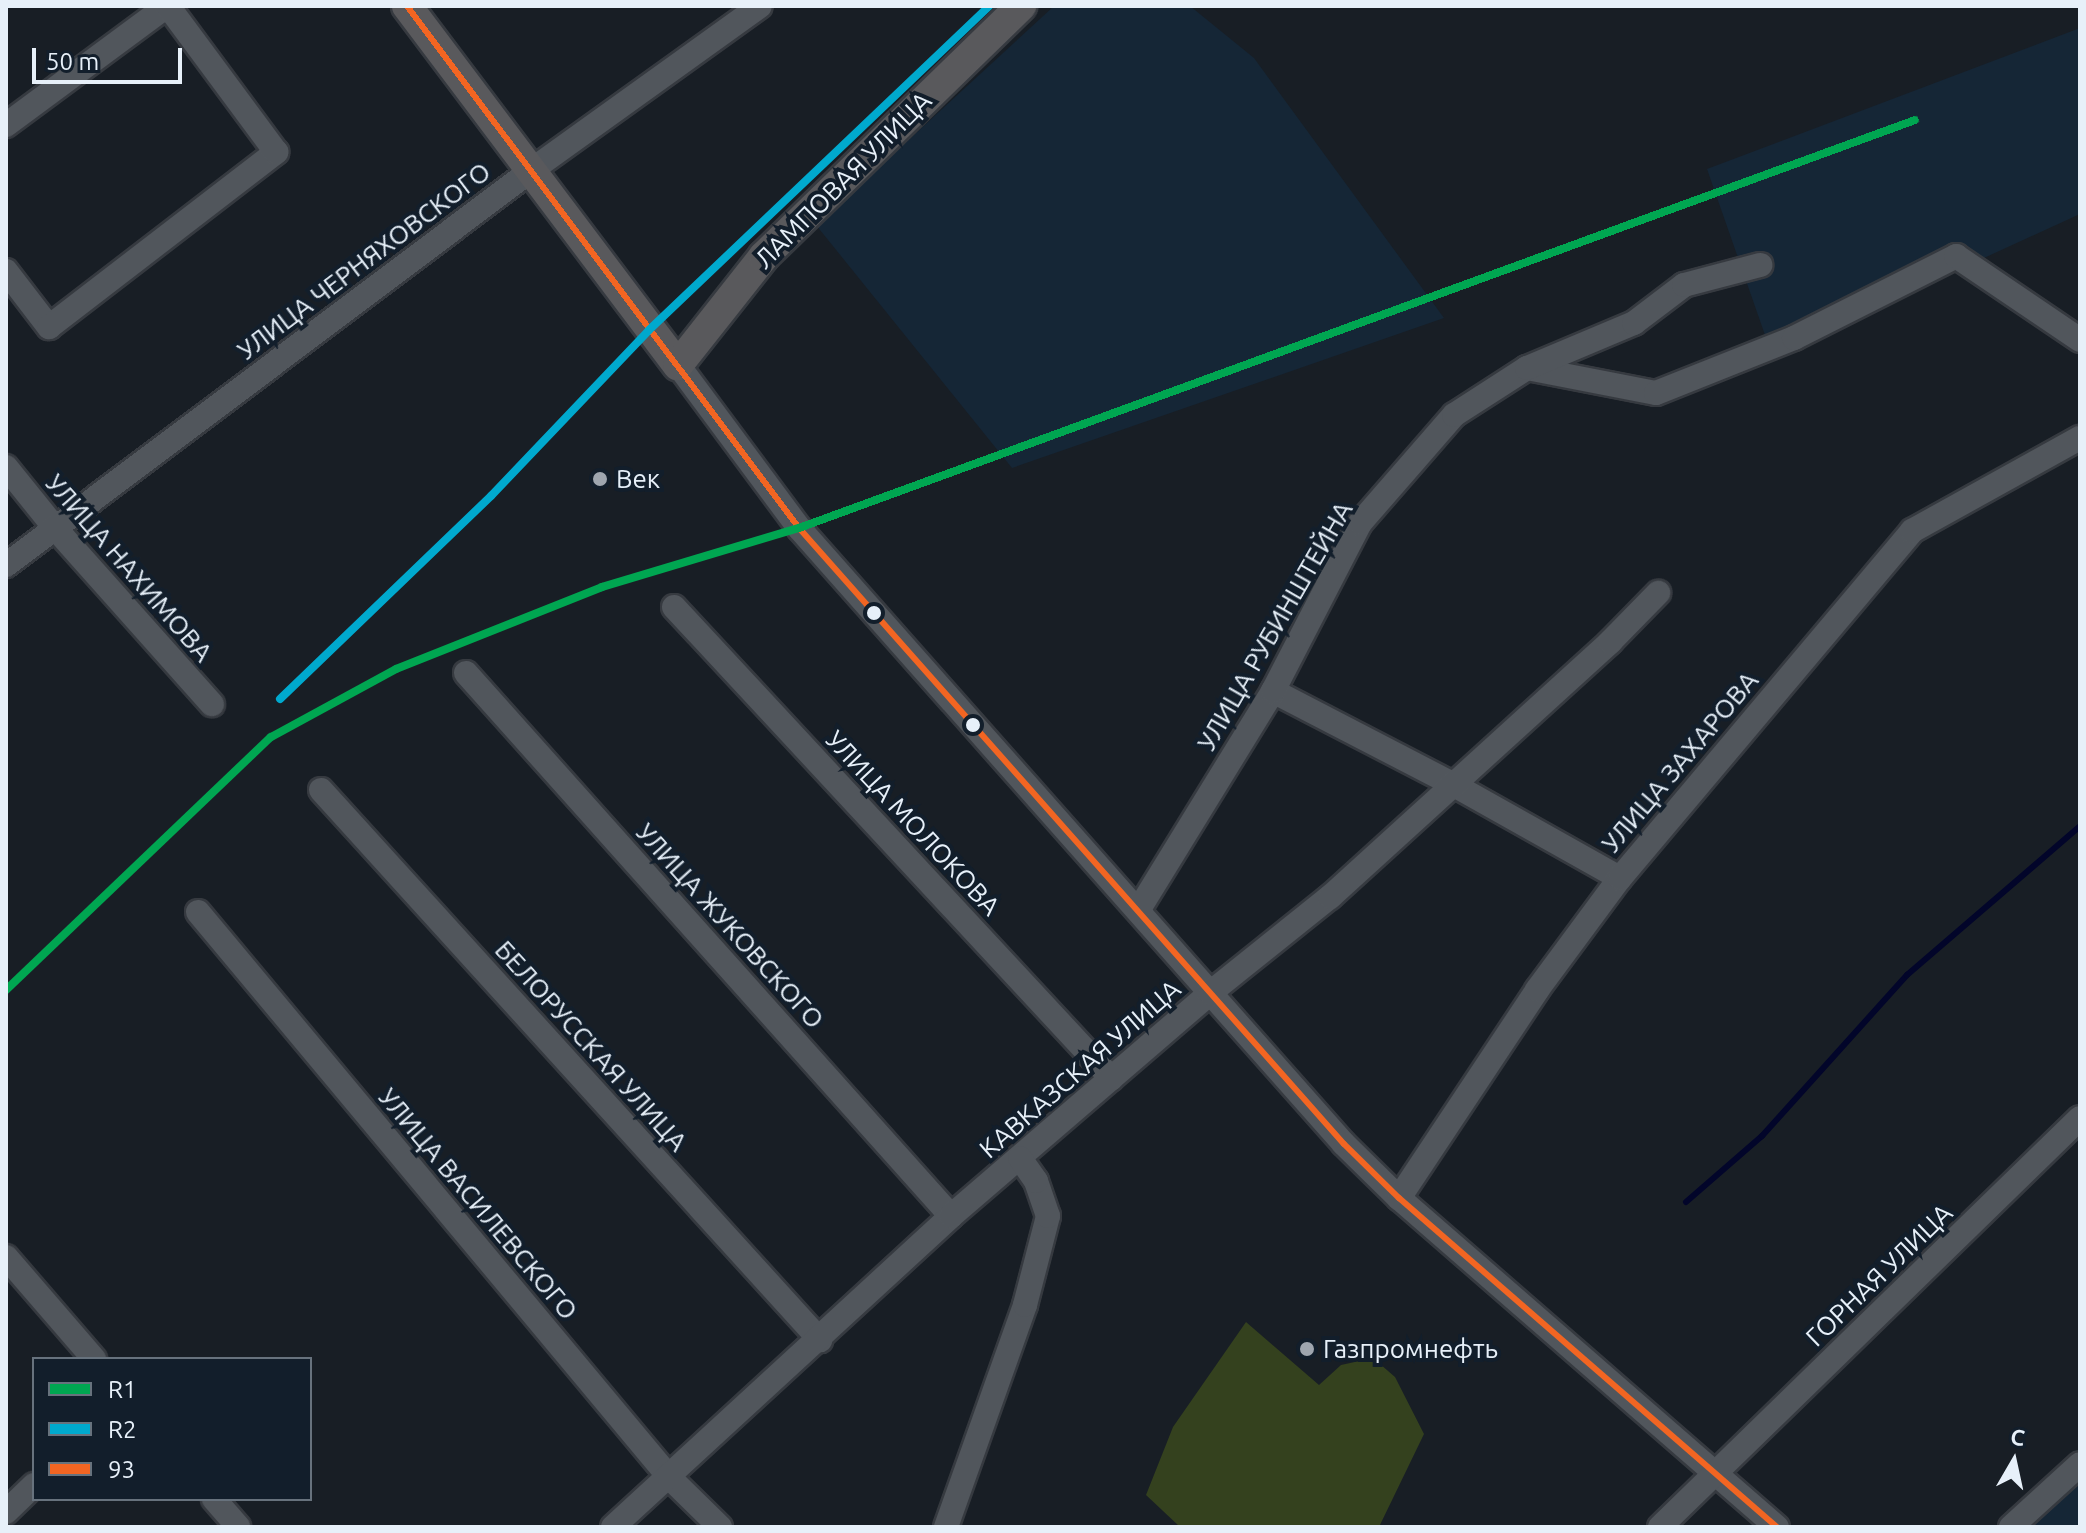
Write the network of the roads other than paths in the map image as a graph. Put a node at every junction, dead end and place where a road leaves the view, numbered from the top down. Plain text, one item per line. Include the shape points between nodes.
1 (168, 6) edge
2 (407, 6) edge
3 (760, 6) edge
4 (1021, 6) edge
5 (6, 125) edge
6 (529, 172) junction
7 (1760, 265) dead end
8 (6, 271) edge
9 (2080, 340) edge
10 (678, 365) junction
11 (1527, 368) junction
12 (2080, 438) edge
13 (6, 467) edge
14 (55, 528) junction
15 (6, 565) edge
16 (1658, 593) dead end
17 (674, 607) dead end
18 (466, 673) dead end
19 (1273, 691) junction
20 (212, 704) dead end
21 (1454, 785) junction
22 (321, 790) dead end
23 (1620, 878) junction
24 (1139, 909) junction
25 (198, 912) dead end
26 (1210, 993) junction
27 (1111, 1078) junction
28 (2080, 1118) edge
29 (1020, 1158) junction
30 (1399, 1198) junction
31 (951, 1216) junction
32 (6, 1257) edge
33 (820, 1340) junction
34 (92, 1357) edge
35 (2080, 1464) edge
36 (1717, 1472) junction
37 (670, 1478) junction
38 (32, 1487) edge
39 (216, 1501) edge
40 (6, 1512) edge
41 (238, 1527) edge
42 (613, 1527) edge
43 (720, 1527) edge
44 (946, 1527) edge
45 (1660, 1527) edge
46 (1777, 1527) edge
47 (2011, 1527) edge

1 - 5 street
1 - 8 street via 276,152 49,327
2 - 6 main road
3 - 6 street, УЛИЦА ЧЕРНЯХОВСКОГО
4 - 10 main road, ЛАМПОВАЯ УЛИЦА via 764,256
6 - 10 main road
6 - 14 street, УЛИЦА ЧЕРНЯХОВСКОГО
7 - 11 street, УЛИЦА РУБИНШТЕЙНА via 1684,285 1634,323
9 - 11 street via 1956,256 1794,338 1656,393
10 - 24 street via 799,528
11 - 19 street, УЛИЦА РУБИНШТЕЙНА via 1454,415 1360,523
12 - 23 street, УЛИЦА ЗАХАРОВА via 1912,531
13 - 14 street, УЛИЦА НАХИМОВА
14 - 15 street, УЛИЦА ЧЕРНЯХОВСКОГО
14 - 20 street, УЛИЦА НАХИМОВА
16 - 21 street, КАВКАЗСКАЯ УЛИЦА
17 - 27 street, УЛИЦА МОЛОКОВА
18 - 31 street, УЛИЦА ЖУКОВСКОГО
19 - 21 street
19 - 24 street, УЛИЦА РУБИНШТЕЙНА
21 - 23 street
21 - 26 street, КАВКАЗСКАЯ УЛИЦА via 1330,897
22 - 33 street, БЕЛОРУССКАЯ УЛИЦА
23 - 30 street, УЛИЦА ЗАХАРОВА via 1537,990
24 - 26 street
25 - 37 street, УЛИЦА ВАСИЛЕВСКОГО
26 - 27 street, КАВКАЗСКАЯ УЛИЦА
26 - 30 street
27 - 29 street, КАВКАЗСКАЯ УЛИЦА
28 - 36 street, ГОРНАЯ УЛИЦА
29 - 31 street, КАВКАЗСКАЯ УЛИЦА
29 - 44 street via 1036,1181 1048,1216 1025,1305
30 - 36 street
31 - 33 street, КАВКАЗСКАЯ УЛИЦА
32 - 34 street
33 - 37 street, КАВКАЗСКАЯ УЛИЦА
35 - 47 street
36 - 45 street, ГОРНАЯ УЛИЦА
36 - 46 street
37 - 42 street, КАВКАЗСКАЯ УЛИЦА
37 - 43 street, УЛИЦА ВАСИЛЕВСКОГО
38 - 40 street
39 - 41 street

